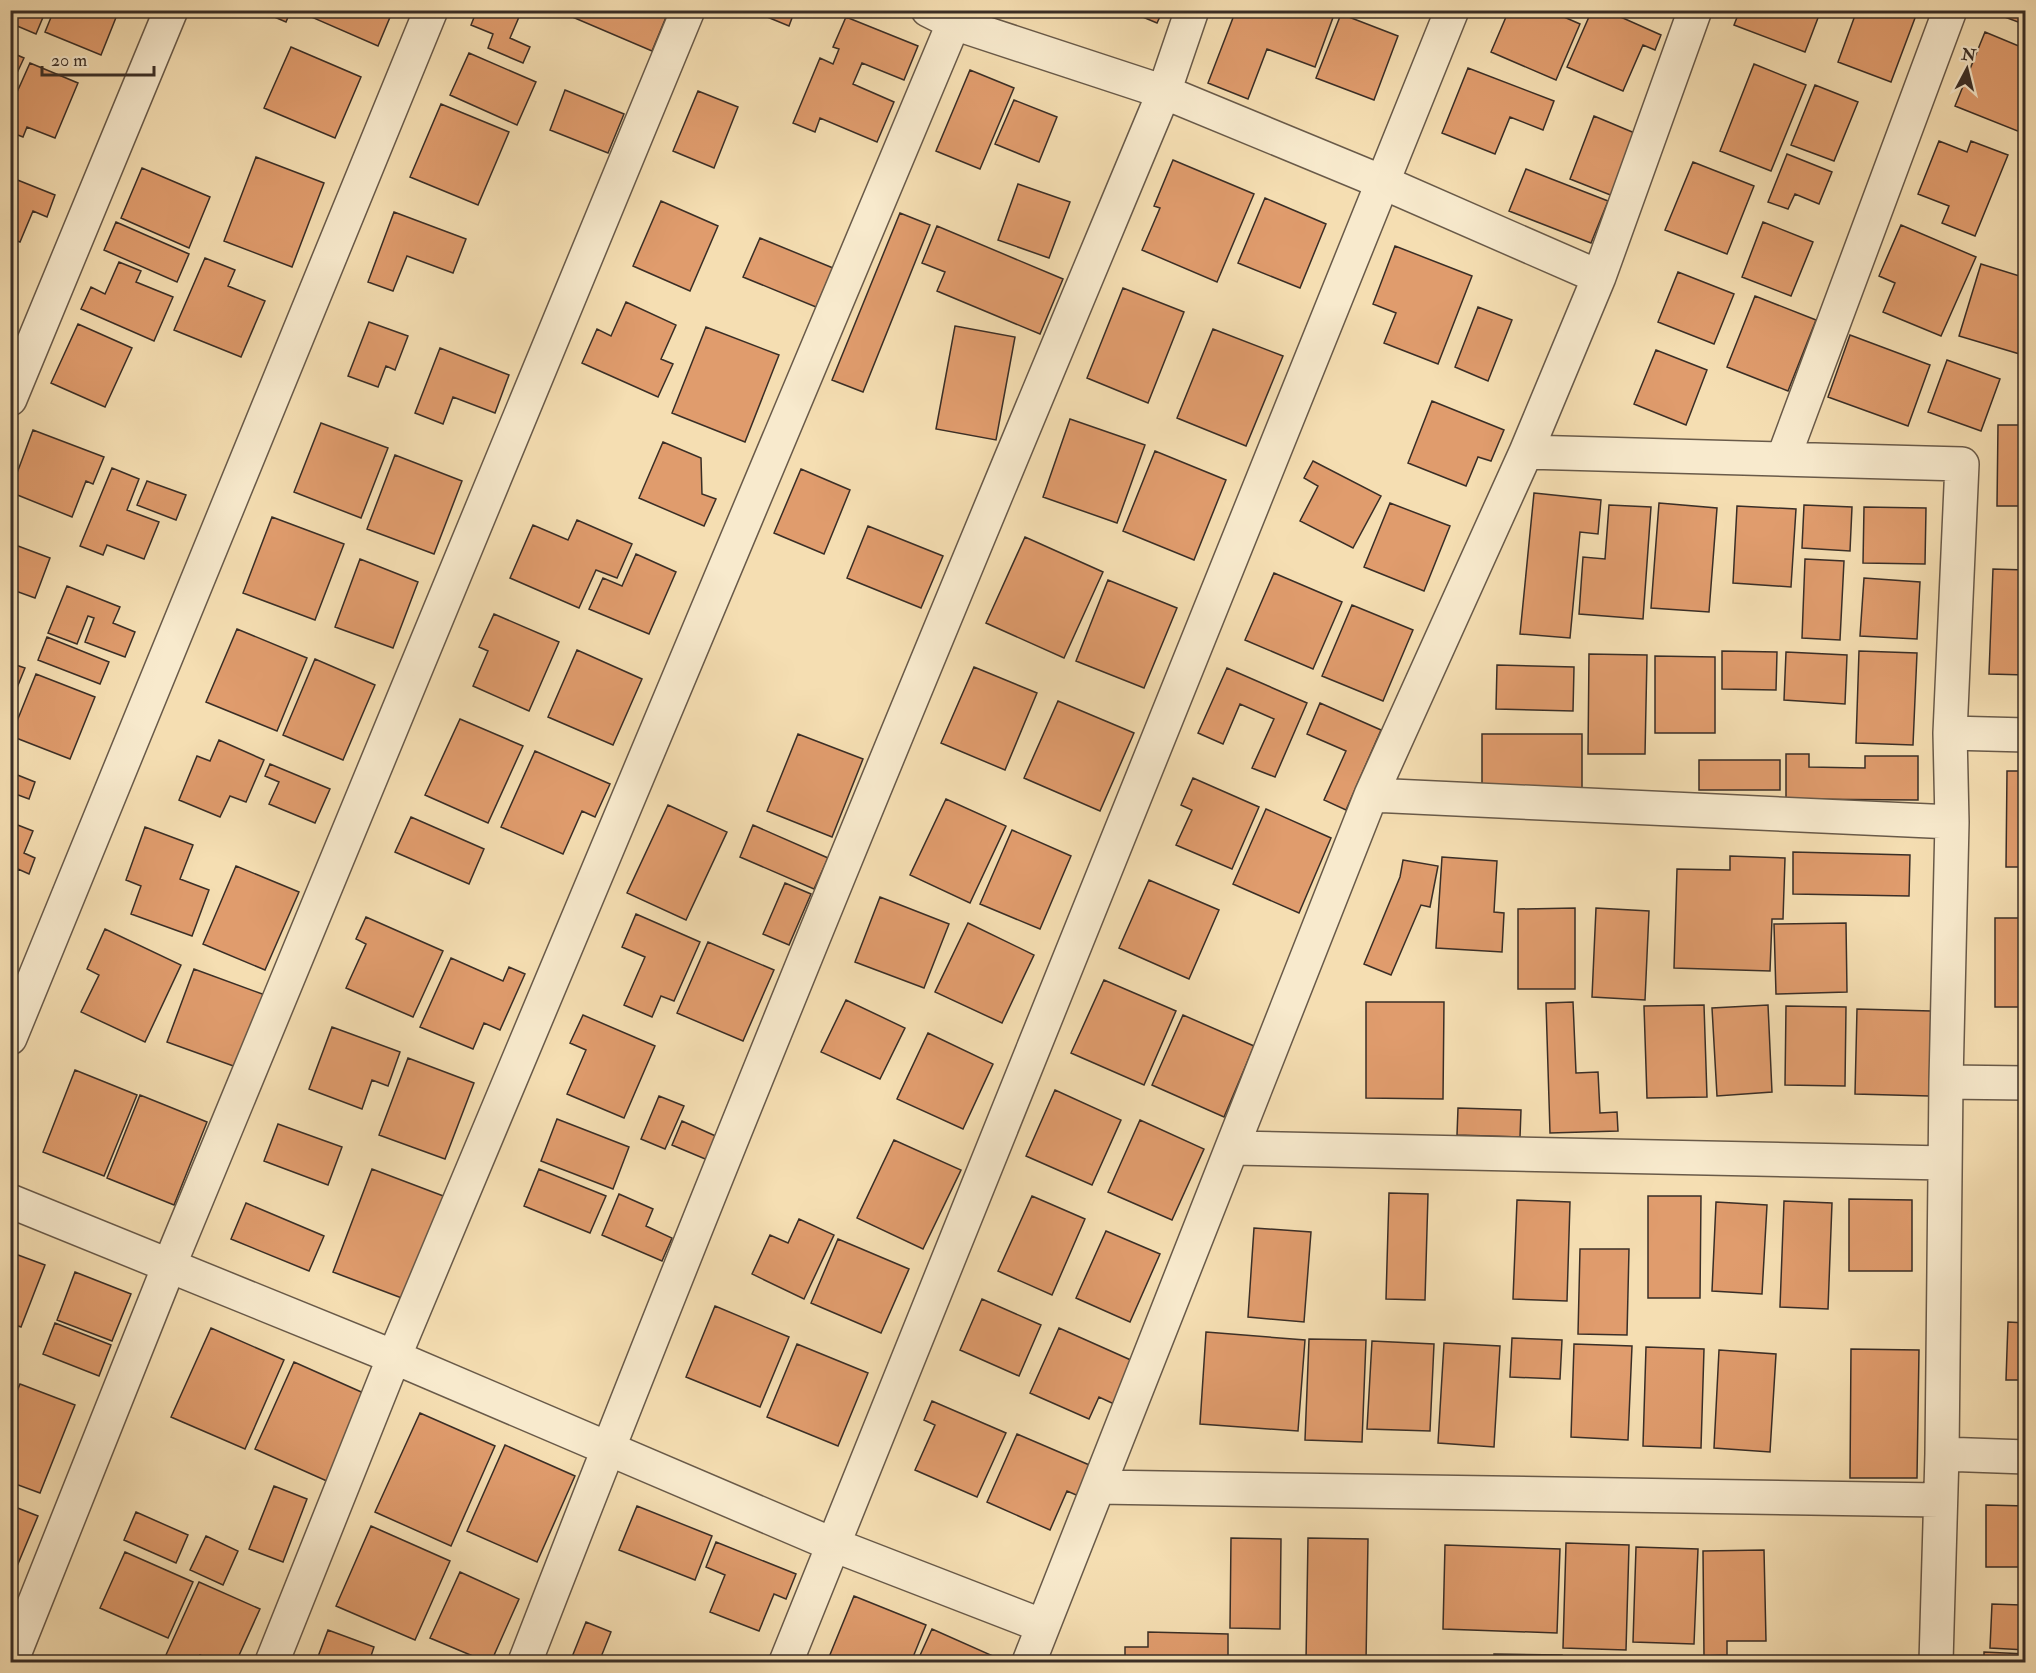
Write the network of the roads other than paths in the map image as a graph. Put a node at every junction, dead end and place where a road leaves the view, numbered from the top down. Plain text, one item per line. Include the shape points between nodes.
1 (171, 10) edge
2 (431, 10) edge
3 (688, 10) edge
4 (1192, 10) edge
5 (1452, 10) edge
6 (1695, 10) edge
7 (1950, 10) edge
8 (947, 15) edge
9 (1164, 92) junction
10 (1382, 182) junction
11 (1599, 277) junction
12 (10, 399) edge
13 (1526, 452) junction
14 (1783, 459) junction
15 (1950, 734) junction
16 (2025, 735) edge
17 (1371, 795) junction
18 (1952, 822) junction
19 (10, 1038) edge
20 (1946, 1082) junction
21 (2025, 1083) edge
22 (1233, 1148) junction
23 (1945, 1163) junction
24 (10, 1201) edge
25 (169, 1266) junction
26 (394, 1357) junction
27 (607, 1449) junction
28 (1942, 1455) junction
29 (2025, 1457) edge
30 (1098, 1487) junction
31 (1939, 1500) junction
32 (834, 1545) junction
33 (1043, 1626) junction
34 (11, 1662) edge
35 (272, 1662) edge
36 (525, 1662) edge
37 (786, 1662) edge
38 (1029, 1662) edge
39 (1936, 1662) edge

1 - 12 street
2 - 19 street
3 - 25 street
4 - 9 street
5 - 10 street
6 - 11 street
7 - 14 street
8 - 9 street
8 - 26 street
9 - 10 street
9 - 27 street via 913,692
10 - 11 street
10 - 32 street
11 - 13 street
13 - 14 street
13 - 17 street
14 - 15 street via 1962,464
15 - 16 street
15 - 18 street
17 - 18 street
17 - 22 street
18 - 20 street
20 - 21 street
20 - 23 street
22 - 23 street
22 - 30 street
23 - 28 street
24 - 25 street
25 - 26 street
25 - 34 street
26 - 27 street
26 - 35 street
27 - 32 street
27 - 36 street
28 - 29 street
28 - 31 street
30 - 31 street
30 - 33 street
31 - 39 street
32 - 33 street
32 - 37 street
33 - 38 street

